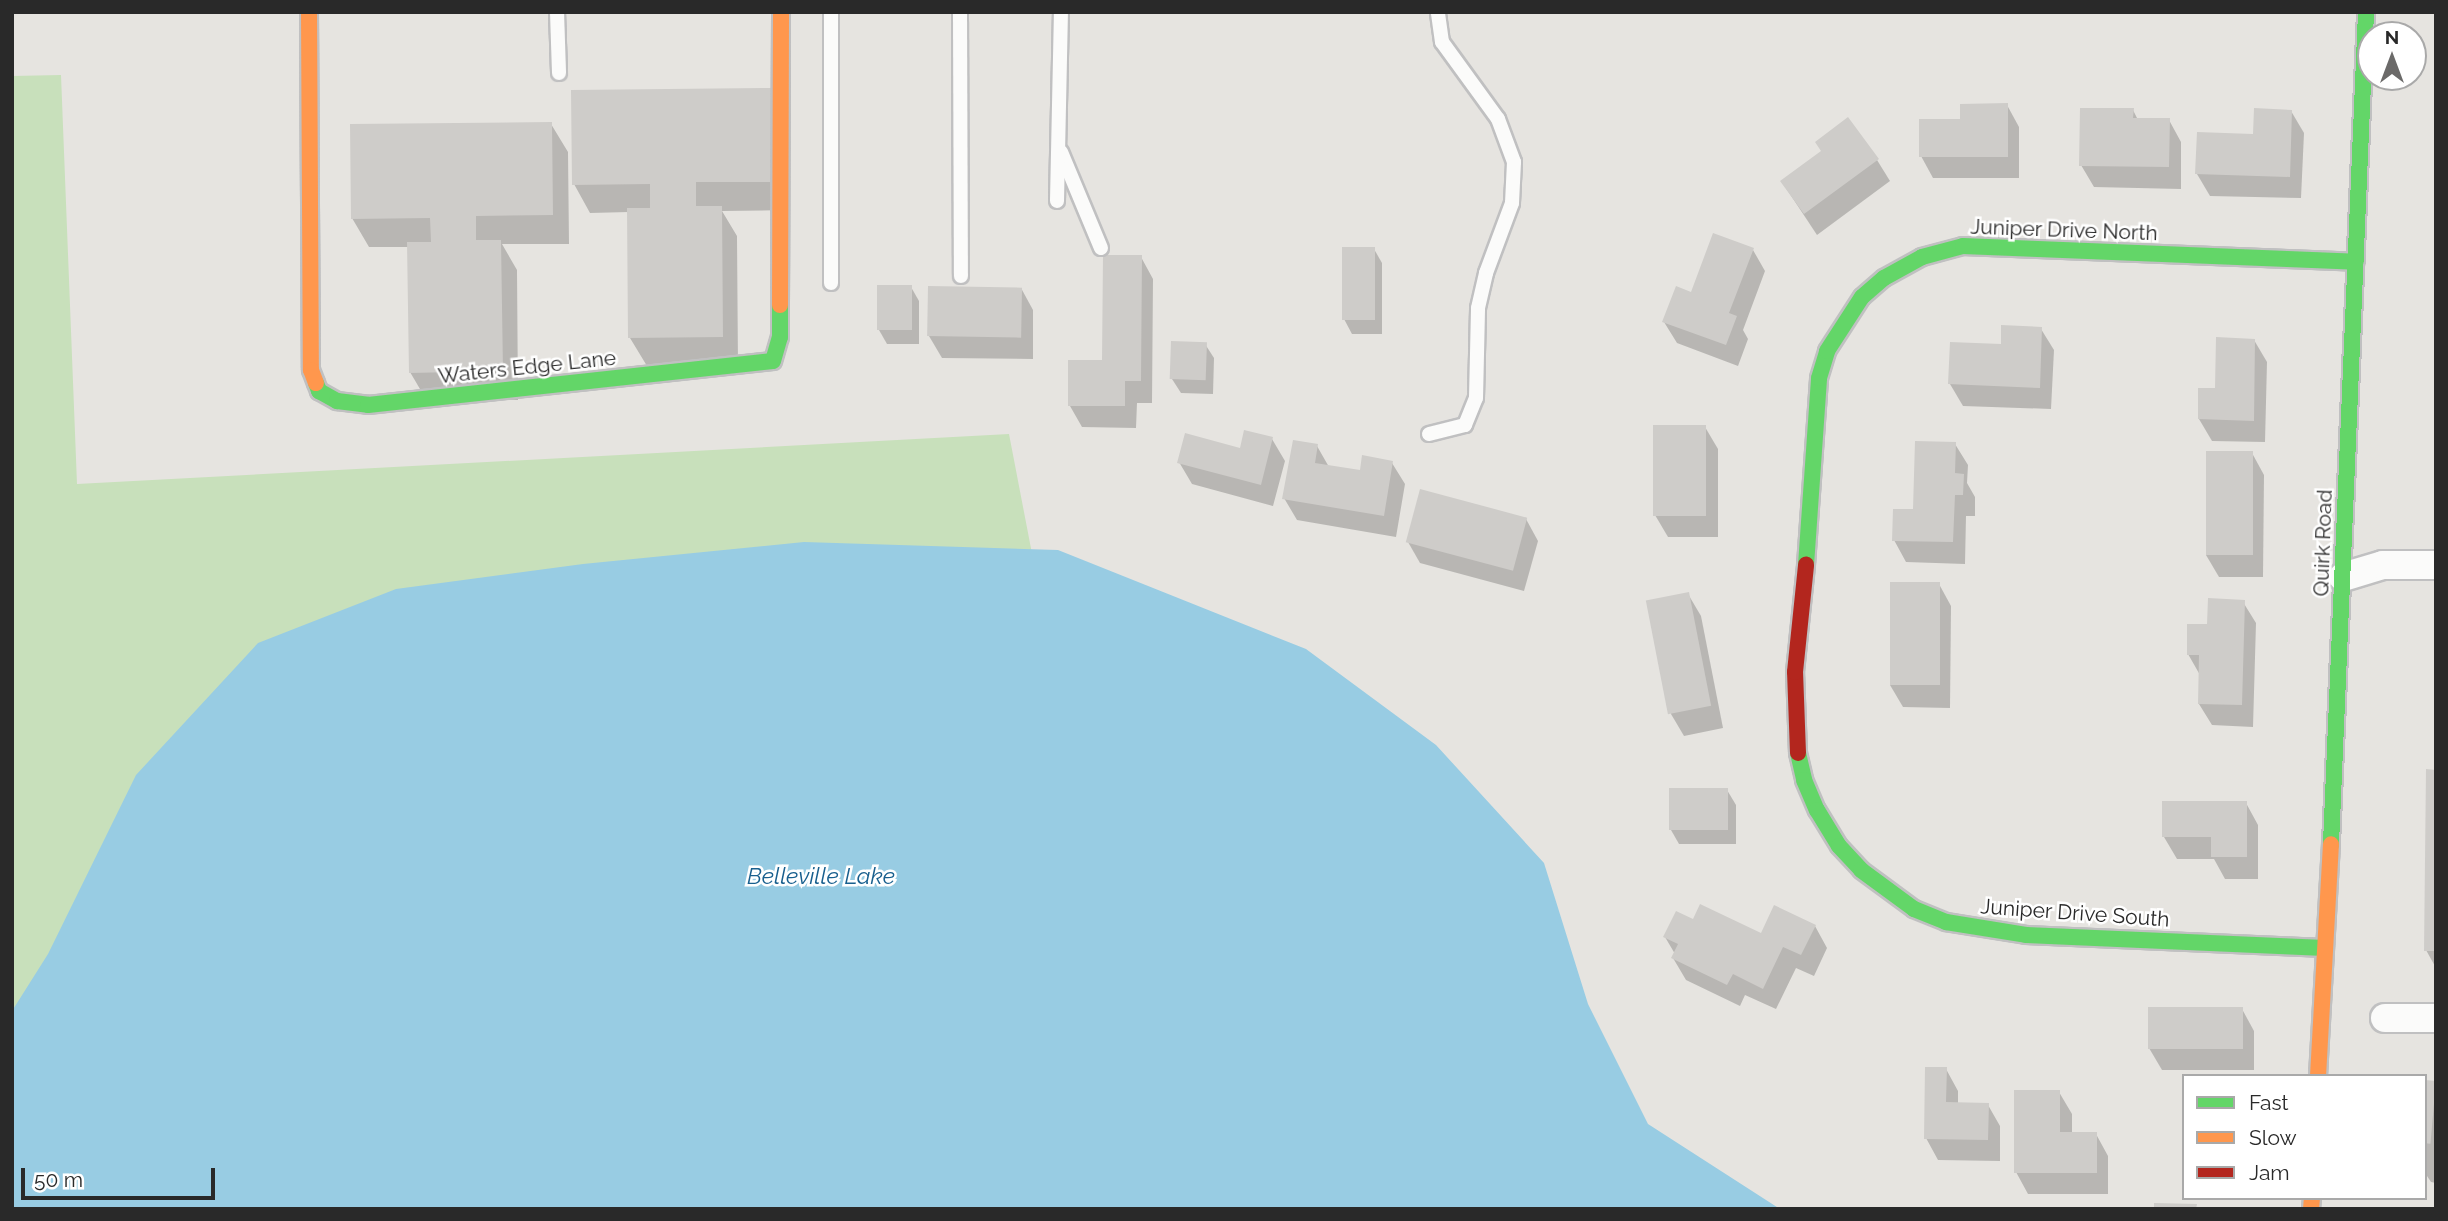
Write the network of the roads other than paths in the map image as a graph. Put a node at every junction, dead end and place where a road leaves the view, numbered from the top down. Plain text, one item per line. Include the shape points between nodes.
1 (309, 12) edge
2 (557, 12) edge
3 (781, 12) edge
4 (831, 12) edge
5 (960, 12) edge
6 (1061, 12) edge
7 (1438, 12) edge
8 (2366, 12) edge
9 (559, 73) dead end
10 (1057, 145) junction
11 (1057, 201) dead end
12 (1101, 248) dead end
13 (2356, 262) junction
14 (961, 276) dead end
15 (831, 283) dead end
16 (1429, 434) dead end
17 (1810, 531) joint
18 (2436, 565) edge
19 (2343, 577) junction
20 (2325, 948) junction
21 (2436, 1017) edge
22 (2385, 1018) dead end
23 (2318, 1074) edge

1 - 3 street, Waters Edge Lane via 311,370 319,391 337,401 368,405 773,361 780,337
2 - 9 lane
4 - 15 lane
5 - 14 lane
6 - 10 lane
7 - 16 lane via 1442,42 1499,119 1514,162 1512,203 1478,308 1476,398 1465,425
8 - 13 street, Quirk Road
10 - 11 lane
10 - 12 lane
13 - 17 street, Juniper Drive North via 1964,246 1903,266 1863,297 1828,351 1816,400
13 - 19 street, Quirk Road
17 - 20 street, Juniper Drive South via 1795,673 1797,748 1804,780 1831,834 1886,891 1946,922 2026,935
18 - 19 street via 2383,565
19 - 20 street, Quirk Road
20 - 23 street, Quirk Road
21 - 22 street

